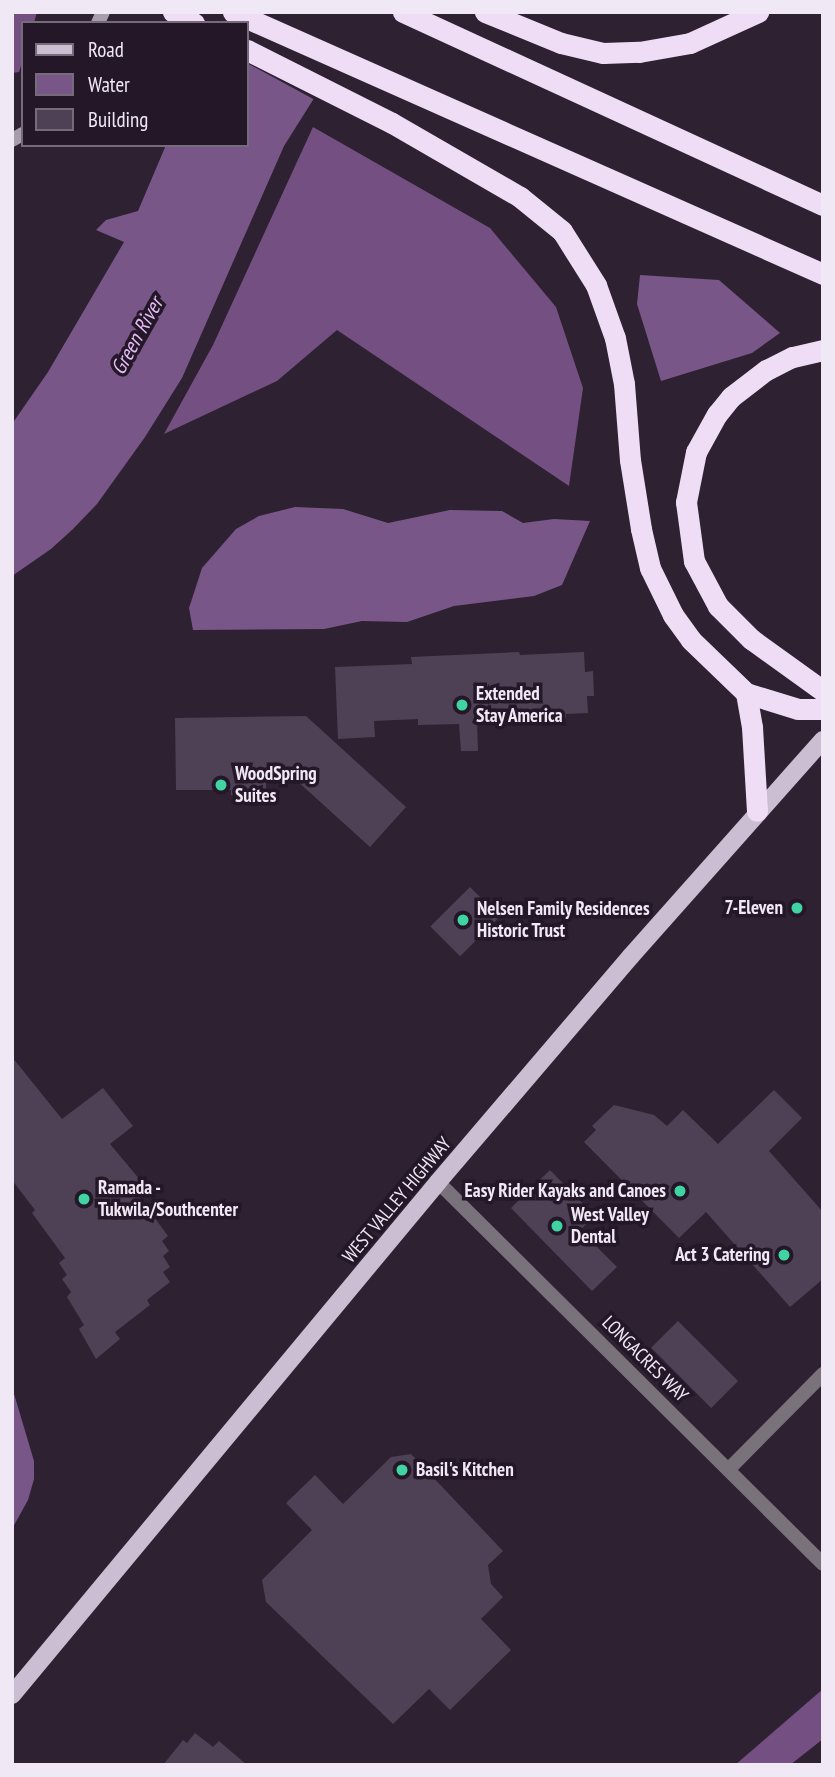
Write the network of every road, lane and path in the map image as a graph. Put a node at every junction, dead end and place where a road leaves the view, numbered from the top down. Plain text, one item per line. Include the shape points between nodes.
1 (233, 12) edge
2 (403, 12) edge
3 (485, 12) edge
4 (758, 12) edge
5 (248, 51) edge
6 (823, 205) edge
7 (823, 274) edge
8 (823, 350) edge
9 (823, 691) edge
10 (746, 693) junction
11 (823, 709) edge
12 (823, 740) edge
13 (757, 811) junction
14 (438, 1182) junction
15 (823, 1374) edge
16 (729, 1469) junction
17 (823, 1564) edge
18 (12, 1695) edge

1 - 7 highway
2 - 6 highway
3 - 4 highway via 561,43 603,53 690,43
5 - 10 highway via 392,123 538,209 562,231 596,285 615,338 624,384 629,460 650,568 691,640
8 - 9 highway via 792,357 766,370 731,397 696,452 686,502 694,561 718,606 751,639
10 - 11 highway via 798,709
10 - 13 highway
12 - 13 main road, WEST VALLEY HIGHWAY
13 - 14 main road, WEST VALLEY HIGHWAY
14 - 16 street, LONGACRES WAY
14 - 18 main road, WEST VALLEY HIGHWAY
15 - 16 street
16 - 17 street, LONGACRES WAY

